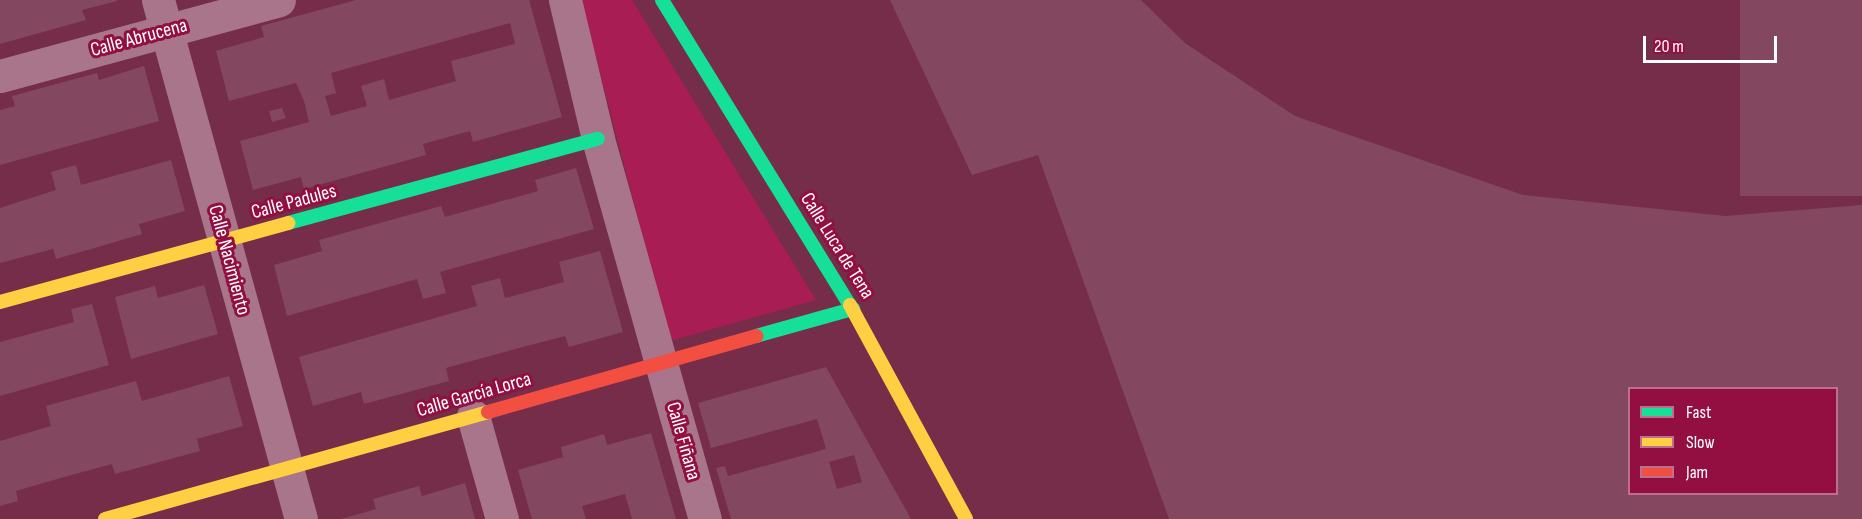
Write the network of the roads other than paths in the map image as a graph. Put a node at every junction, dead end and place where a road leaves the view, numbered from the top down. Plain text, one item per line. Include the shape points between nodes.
1 (158, 0) edge
2 (279, 0) edge
3 (565, 0) edge
4 (662, 0) edge
5 (166, 31) junction
6 (0, 76) edge
7 (598, 139) junction
8 (224, 242) junction
9 (0, 302) edge
10 (853, 309) junction
11 (661, 363) junction
12 (473, 416) junction
13 (286, 468) junction
14 (105, 519) edge
15 (301, 519) edge
16 (502, 519) edge
17 (705, 519) edge
18 (966, 519) edge

1 - 5 street, Calle Nacimiento
2 - 5 street, Calle Abrucena
3 - 7 street, Calle Fiñana
4 - 10 street, Calle Luca de Tena
5 - 6 street, Calle Abrucena
5 - 8 street, Calle Nacimiento
7 - 8 street, Calle Padules
7 - 11 street, Calle Fiñana
8 - 9 street, Calle Padules
8 - 13 street, Calle Nacimiento
10 - 11 street, Calle García Lorca
10 - 18 street, Calle Luca de Tena
11 - 12 street, Calle García Lorca
11 - 17 street, Calle Fiñana
12 - 13 street, Calle García Lorca
12 - 16 street
13 - 14 street, Calle García Lorca
13 - 15 street, Calle Nacimiento

